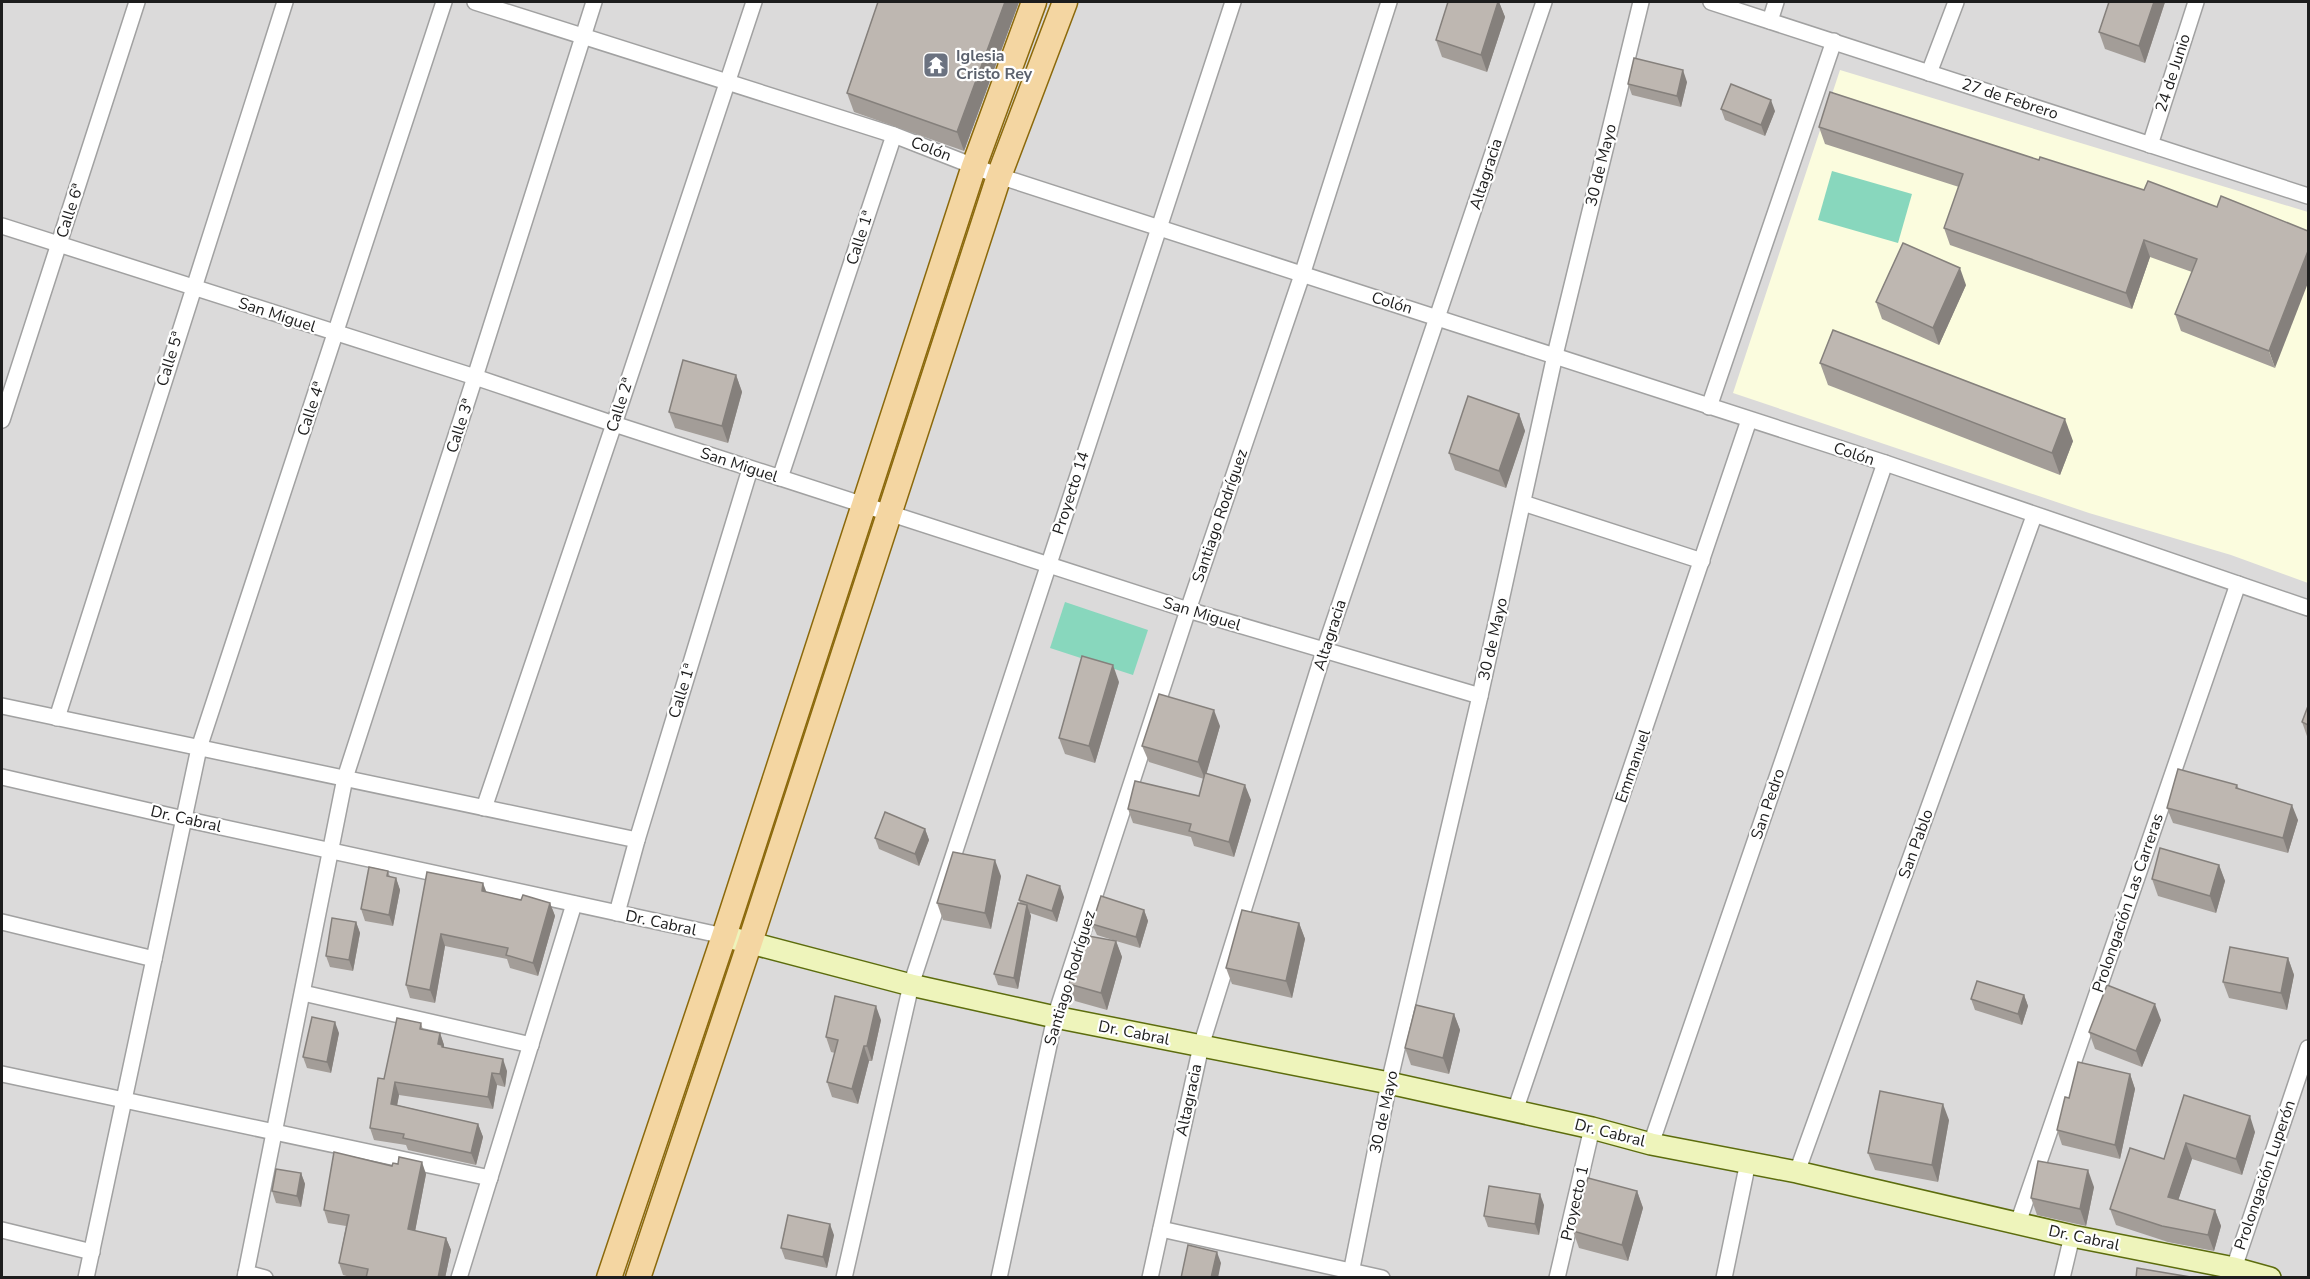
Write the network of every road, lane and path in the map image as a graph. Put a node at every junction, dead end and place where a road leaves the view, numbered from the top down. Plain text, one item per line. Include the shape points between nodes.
1 (137, 2) edge
2 (285, 2) edge
3 (444, 2) edge
4 (475, 2) edge
5 (594, 2) edge
6 (754, 2) edge
7 (1034, 2) edge
8 (1065, 2) edge
9 (1233, 2) edge
10 (1389, 2) edge
11 (1544, 2) edge
12 (1641, 2) edge
13 (1711, 2) edge
14 (1776, 2) edge
15 (1956, 2) edge
16 (2196, 2) edge
17 (1770, 21) junction
18 (582, 35) junction
19 (1834, 41) junction
20 (1929, 73) junction
21 (726, 81) junction
22 (894, 135) junction
23 (2150, 145) junction
24 (974, 166) junction
25 (999, 176) junction
26 (2308, 196) edge
27 (2, 226) edge
28 (1158, 228) junction
29 (59, 246) junction
30 (1302, 275) junction
31 (193, 288) junction
32 (1438, 318) junction
33 (336, 333) junction
34 (1555, 355) junction
35 (476, 377) junction
36 (1709, 407) junction
37 (2, 420) edge
38 (1749, 420) junction
39 (614, 424) junction
40 (1885, 464) junction
41 (750, 469) junction
42 (780, 478) junction
43 (1523, 503) junction
44 (865, 505) junction
45 (889, 513) junction
46 (2034, 516) junction
47 (1702, 561) junction
48 (1047, 566) junction
49 (2238, 584) junction
50 (2308, 608) edge
51 (1188, 610) junction
52 (1324, 651) junction
53 (1480, 696) junction
54 (2, 706) edge
55 (57, 718) junction
56 (199, 748) junction
57 (2, 777) edge
58 (345, 778) junction
59 (484, 808) junction
60 (184, 819) junction
61 (637, 840) junction
62 (332, 851) junction
63 (574, 904) junction
64 (617, 913) junction
65 (2, 922) edge
66 (724, 936) junction
67 (750, 942) junction
68 (154, 959) junction
69 (911, 985) junction
70 (303, 993) junction
71 (1055, 1017) junction
72 (531, 1045) junction
73 (1201, 1046) junction
74 (2308, 1048) edge
75 (2, 1074) edge
76 (1389, 1083) junction
77 (124, 1099) junction
78 (1515, 1111) junction
79 (1592, 1128) junction
80 (275, 1132) junction
81 (1651, 1144) junction
82 (1748, 1162) junction
83 (1797, 1172) junction
84 (490, 1178) junction
85 (2018, 1223) junction
86 (1161, 1229) junction
87 (2, 1230) edge
88 (2072, 1236) junction
89 (92, 1252) junction
90 (2234, 1268) junction
91 (1351, 1274) edge
92 (245, 1275) edge
93 (86, 1278) edge
94 (265, 1278) edge
95 (459, 1278) edge
96 (609, 1278) edge
97 (638, 1278) edge
98 (844, 1278) edge
99 (999, 1278) edge
100 (1150, 1278) edge
101 (1382, 1278) edge
102 (1557, 1278) edge
103 (1724, 1278) edge
104 (2062, 1278) edge
105 (2270, 1278) edge

1 - 29 street, Calle 6ª
2 - 31 street, Calle 5ª
3 - 33 street, Calle 4ª
4 - 18 street, Colón
5 - 18 street, Calle 3ª
6 - 21 street, Calle 2ª
7 - 24 main road
8 - 25 main road
9 - 28 street, Proyecto 14
10 - 30 street, Santiago Rodríguez
11 - 32 street, Altagracia
12 - 34 street, 30 de Mayo
13 - 17 street, 27 de Febrero
14 - 17 street
15 - 20 street
16 - 23 street, 24 de Junio
17 - 19 street, 27 de Febrero
18 - 21 street, Colón
18 - 35 street, Calle 3ª
19 - 20 street, 27 de Febrero
19 - 36 street
20 - 23 street, 27 de Febrero
21 - 22 street, Colón
21 - 39 street, Calle 2ª
22 - 24 street, Colón
22 - 42 street, Calle 1ª
23 - 26 street, 27 de Febrero
24 - 25 street, Colón
24 - 44 main road
25 - 28 street, Colón
25 - 45 main road
27 - 29 street, San Miguel
28 - 30 street, Colón
28 - 48 street, Proyecto 14
29 - 31 street, San Miguel
29 - 37 street, Calle 6ª
30 - 32 street, Colón
30 - 51 street, Santiago Rodríguez
31 - 33 street, San Miguel
31 - 55 street, Calle 5ª
32 - 34 street, Colón
32 - 52 street, Altagracia
33 - 35 street, San Miguel
33 - 56 street, Calle 4ª
34 - 36 street, Colón
34 - 43 street, 30 de Mayo
35 - 39 street, San Miguel
35 - 58 street, Calle 3ª
36 - 38 street, Colón
38 - 40 street, Colón
38 - 47 street, Emmanuel
39 - 41 street, San Miguel
39 - 59 street, Calle 2ª
40 - 46 street, Colón
40 - 81 street, San Pedro
41 - 42 street, San Miguel
41 - 61 street, Calle 1ª
42 - 44 street, San Miguel
43 - 47 street
43 - 53 street, 30 de Mayo
44 - 45 street, San Miguel
44 - 66 main road
45 - 48 street, San Miguel
45 - 67 main road
46 - 49 street, Colón
46 - 83 street, San Pablo
47 - 78 street, Emmanuel
48 - 51 street, San Miguel
48 - 69 street, Proyecto 14
49 - 50 street, Colón
49 - 85 street, Prolongación Las Carreras
51 - 52 street, San Miguel
51 - 71 street, Santiago Rodríguez
52 - 53 street, San Miguel
52 - 73 street, Altagracia
53 - 76 street, 30 de Mayo
54 - 55 street
55 - 56 street
56 - 58 street
56 - 60 street, Calle 4ª
57 - 60 street, Dr. Cabral
58 - 59 street
58 - 62 street, Calle 3ª
59 - 61 street
60 - 62 street, Dr. Cabral
60 - 68 street, Calle 4ª
61 - 64 street, Calle 1ª
62 - 63 street, Dr. Cabral
62 - 70 street, Calle 3ª
63 - 64 street, Dr. Cabral
63 - 72 street
64 - 66 street, Dr. Cabral
65 - 68 street
66 - 67 street, Dr. Cabral
66 - 96 main road
67 - 69 street, Dr. Cabral
67 - 97 main road
68 - 77 street, Calle 4ª
69 - 71 street, Dr. Cabral
69 - 98 street, Proyecto 14
70 - 72 street
70 - 80 street, Calle 3ª
71 - 73 street, Dr. Cabral
71 - 99 street, Santiago Rodríguez
72 - 84 street
73 - 76 street, Dr. Cabral
73 - 86 street, Altagracia
74 - 90 street, Prolongación Luperón
75 - 77 street
76 - 78 street, Dr. Cabral
76 - 91 street, 30 de Mayo
77 - 80 street
77 - 89 street, Calle 4ª
78 - 79 street, Dr. Cabral
79 - 81 street, Dr. Cabral
79 - 102 street, Proyecto 1
80 - 84 street
80 - 92 street, Calle 3ª
81 - 82 street, Dr. Cabral
82 - 83 street, Dr. Cabral
82 - 103 street
83 - 85 street, Dr. Cabral
84 - 95 street
85 - 88 street, Dr. Cabral
86 - 91 street
86 - 100 street, Altagracia
87 - 89 street
88 - 90 street, Dr. Cabral
88 - 104 street
89 - 93 street, Calle 4ª
90 - 105 street, Dr. Cabral
91 - 101 street
92 - 94 street

